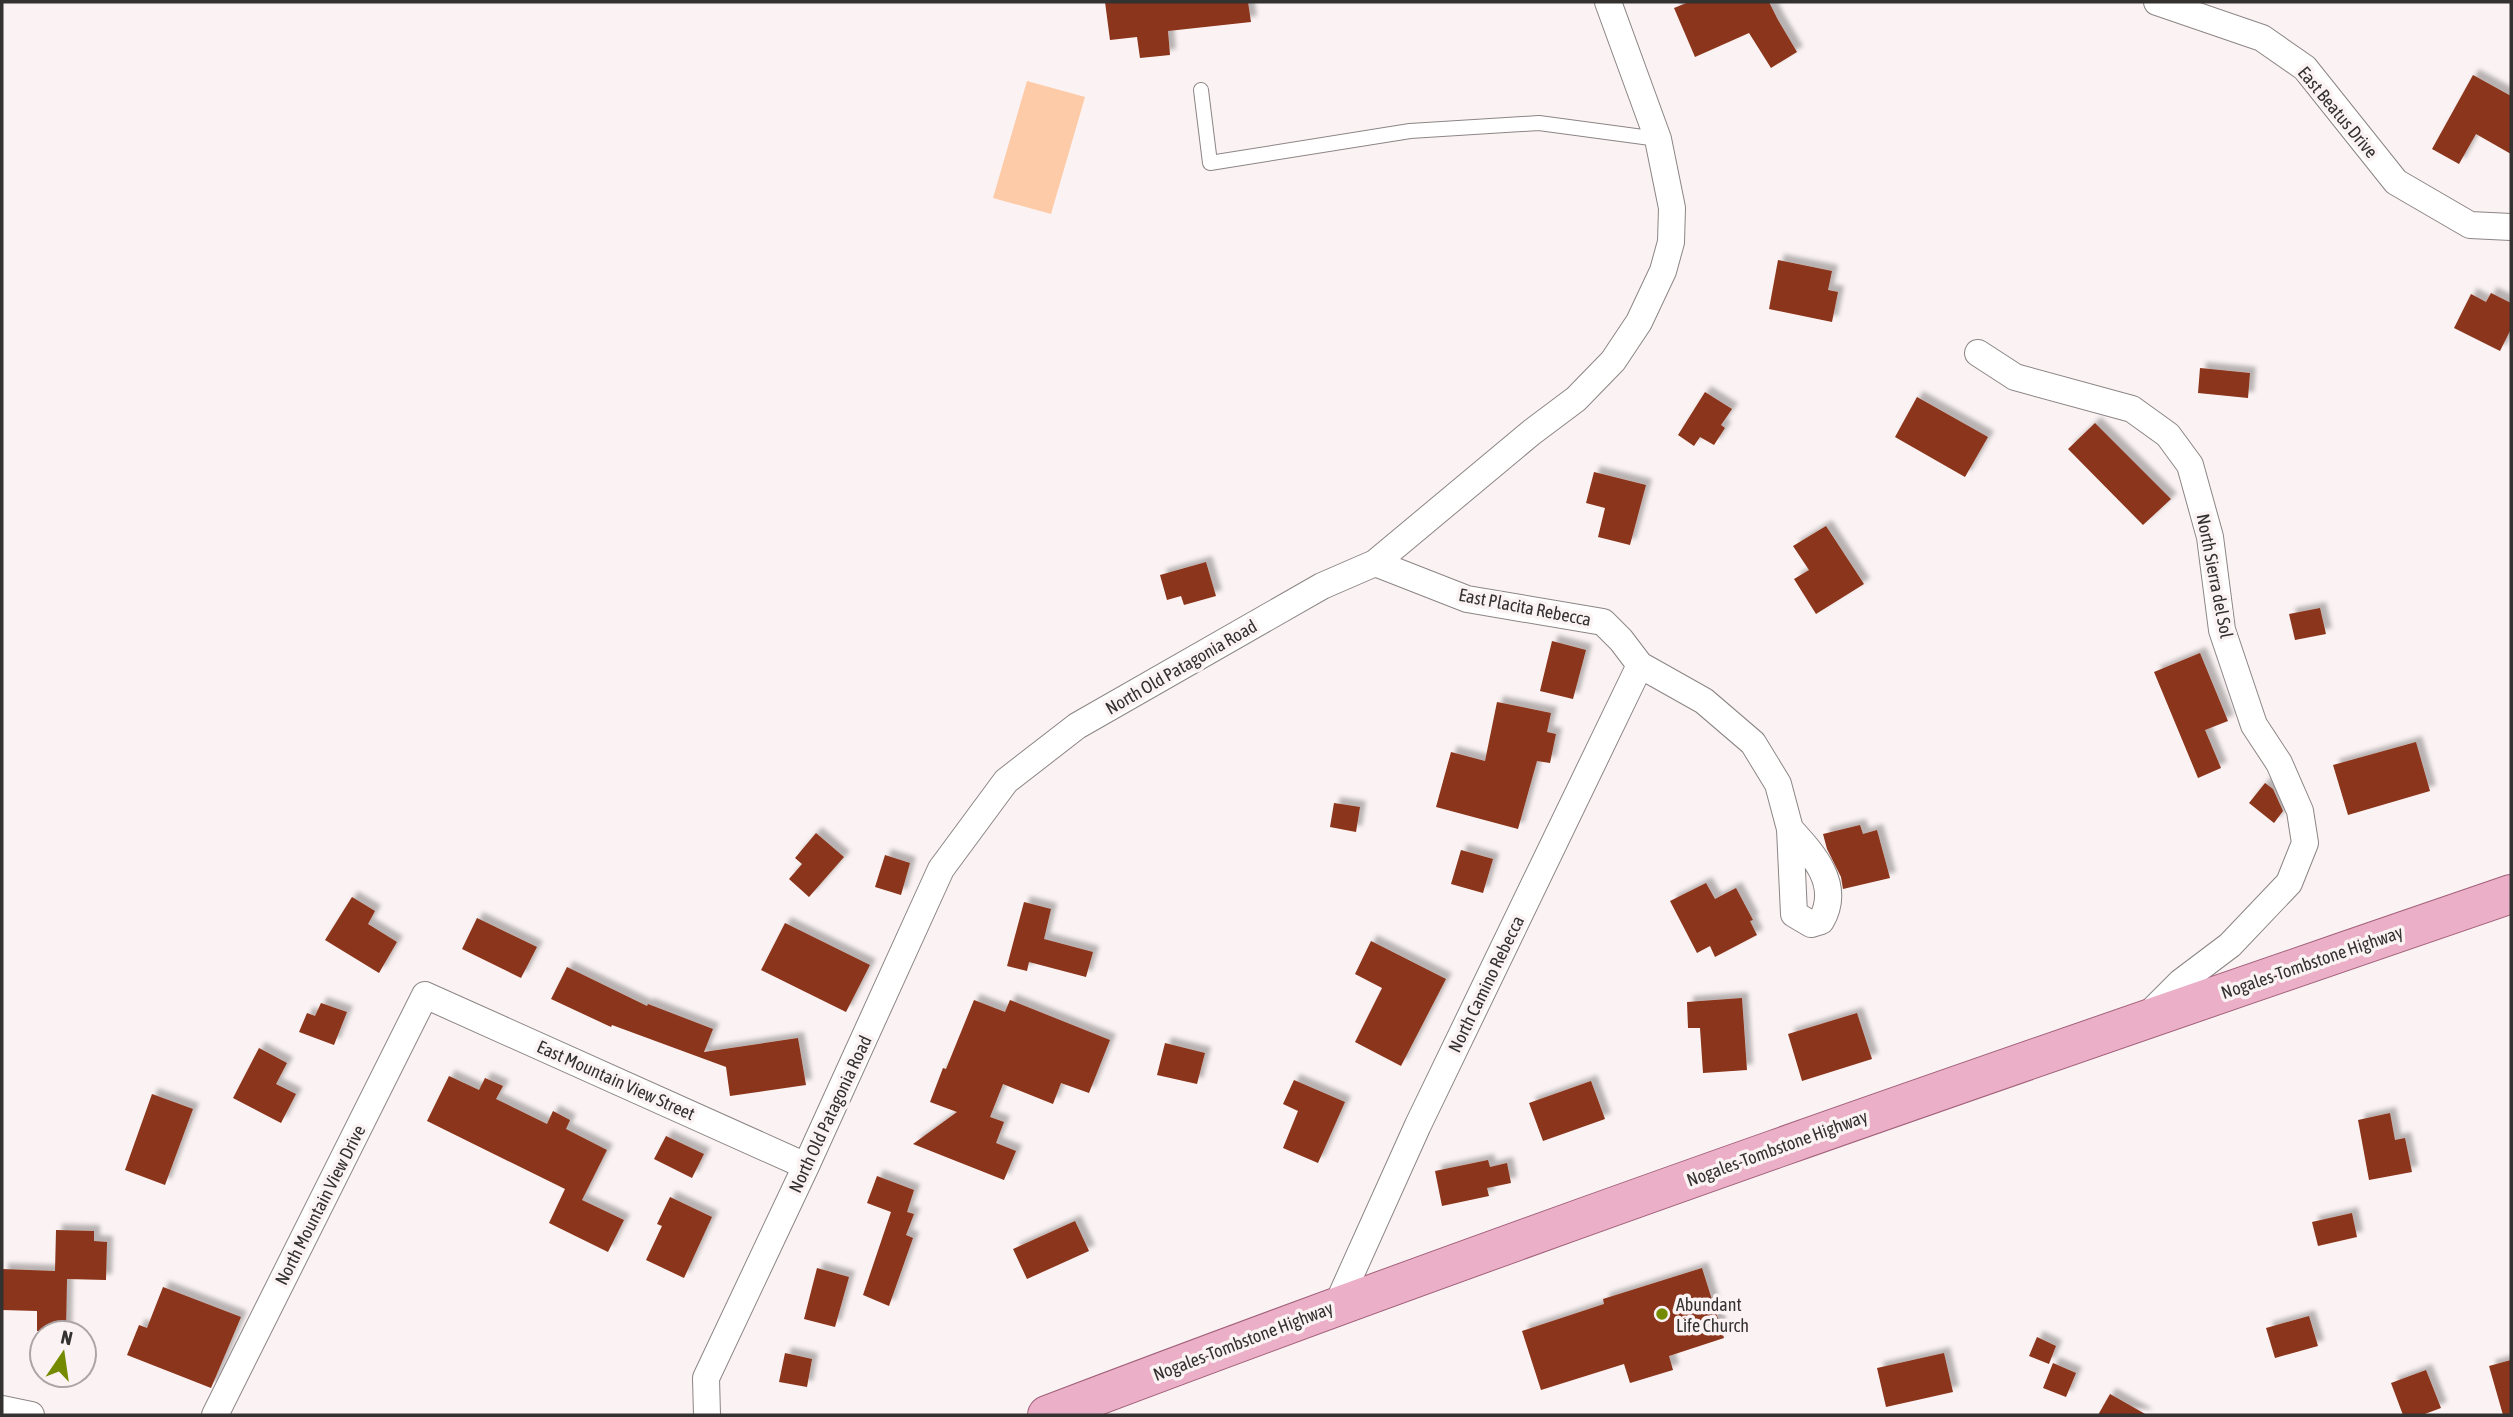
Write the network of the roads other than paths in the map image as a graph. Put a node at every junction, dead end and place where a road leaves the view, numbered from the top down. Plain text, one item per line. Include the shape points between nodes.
1 (1608, 2) edge
2 (2157, 2) edge
3 (1201, 90) dead end
4 (1658, 139) junction
5 (2511, 227) edge
6 (1978, 353) dead end
7 (1375, 563) junction
8 (1640, 665) junction
9 (1790, 828) dead end
10 (2511, 894) edge
11 (425, 995) joint
12 (2143, 1020) junction
13 (806, 1166) junction
14 (1337, 1305) junction
15 (2, 1409) edge
16 (31, 1415) edge
17 (215, 1415) edge
18 (707, 1415) edge
19 (1047, 1415) edge

1 - 4 street, North Old Patagonia Road
2 - 5 street, East Beatus Drive via 2262,38 2305,68 2396,183 2470,225
3 - 4 lane via 1210,163 1410,131 1539,123
4 - 7 street, North Old Patagonia Road via 1672,208 1671,242 1639,322 1613,361 1576,399
6 - 12 street, North Sierra del Sol via 2015,377 2132,409 2168,435 2190,465 2210,537 2222,630 2254,725 2279,763 2300,811 2305,843 2290,883 2230,945 2181,982
7 - 8 street, East Placita Rebecca via 1466,600 1603,622
7 - 13 street, North Old Patagonia Road via 1322,586 1077,726 1006,781 941,869
8 - 9 street, East Placita Rebecca via 1704,701 1753,743 1778,784
8 - 14 street, North Camino Rebecca via 1418,1125
10 - 12 main road, Nogales-Tombstone Highway
11 - 13 street, East Mountain View Street
11 - 17 street, North Mountain View Drive
12 - 14 main road, Nogales-Tombstone Highway
13 - 18 street, North Old Patagonia Road via 706,1378
14 - 19 main road, Nogales-Tombstone Highway
15 - 16 street

